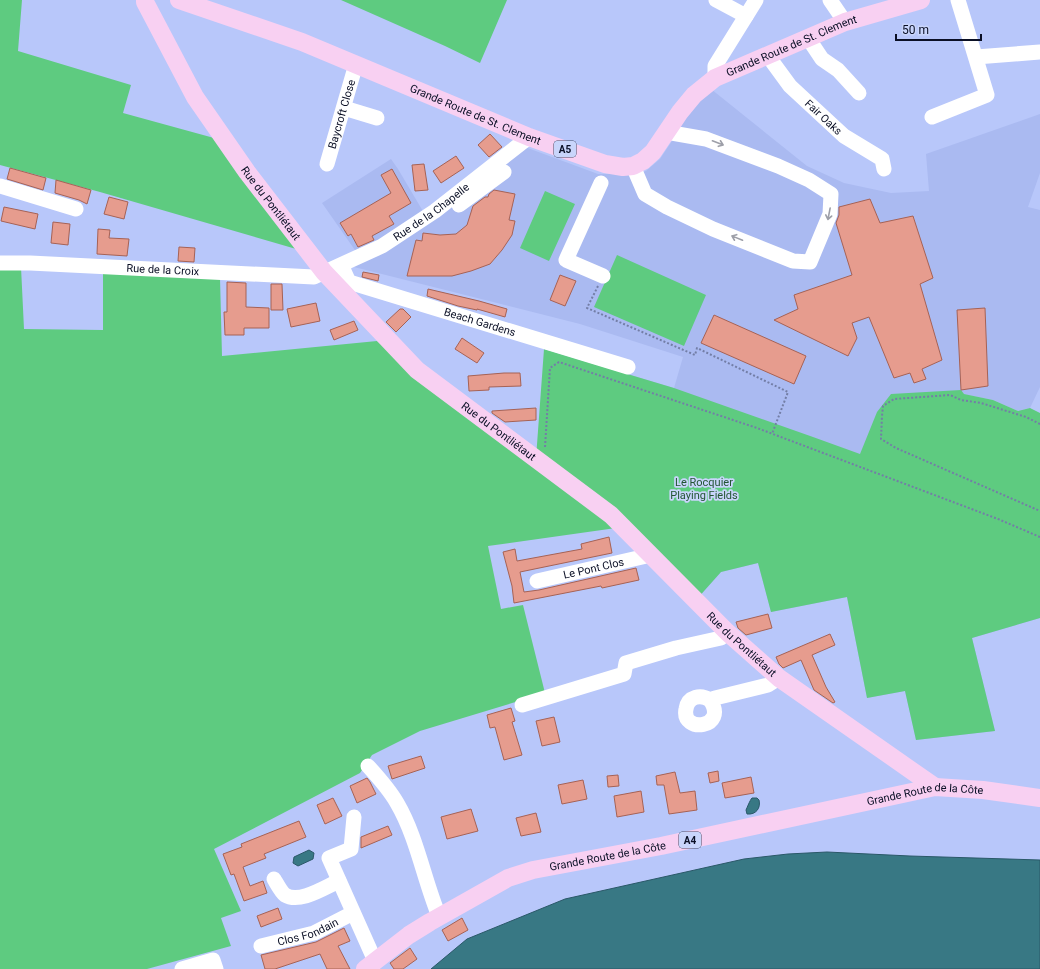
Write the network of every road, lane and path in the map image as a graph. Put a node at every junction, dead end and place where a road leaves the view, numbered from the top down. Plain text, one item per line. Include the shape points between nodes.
1 (145, 0) edge
2 (179, 0) edge
3 (716, 0) edge
4 (756, 0) edge
5 (830, 0) edge
6 (921, 0) edge
7 (958, 0) edge
8 (746, 16) junction
9 (846, 22) junction
10 (808, 38) junction
11 (1040, 52) edge
12 (768, 56) junction
13 (976, 57) junction
14 (356, 64) junction
15 (715, 78) junction
16 (859, 94) dead end
17 (344, 108) junction
18 (680, 112) junction
19 (932, 117) dead end
20 (377, 118) dead end
21 (666, 132) junction
22 (529, 137) junction
23 (697, 137) junction
24 (327, 164) dead end
25 (633, 166) junction
26 (884, 169) dead end
27 (504, 172) dead end
28 (601, 183) dead end
29 (0, 186) edge
30 (76, 209) dead end
31 (382, 246) junction
32 (0, 263) edge
33 (343, 265) junction
34 (324, 272) junction
35 (603, 276) joint
36 (628, 367) dead end
37 (1040, 424) edge
38 (772, 434) junction
39 (545, 450) dead end
40 (1040, 511) edge
41 (1040, 537) edge
42 (651, 555) junction
43 (537, 581) dead end
44 (727, 632) junction
45 (779, 678) junction
46 (710, 700) dead end
47 (522, 705) dead end
48 (368, 766) dead end
49 (935, 786) junction
50 (1040, 798) edge
51 (354, 817) dead end
52 (274, 879) dead end
53 (339, 881) junction
54 (353, 912) junction
55 (440, 916) junction
56 (261, 946) dead end
57 (370, 965) edge
58 (182, 969) edge
59 (216, 969) edge

1 - 34 main road, Rue du Pontliétaut via 195,96 247,172
2 - 14 main road, Grande Route de St. Clement / A5 via 302,42
3 - 8 street
4 - 8 street
5 - 9 street
6 - 9 main road, Grande Route de St. Clement
7 - 13 street
8 - 15 street via 715,66
9 - 10 main road, Grande Route de St. Clement
10 - 12 main road, Grande Route de St. Clement
10 - 16 street via 822,59 838,70
11 - 13 street
12 - 15 main road, Grande Route de St. Clement
12 - 26 street, Fair Oaks via 790,86 844,136 882,159
13 - 19 street via 988,95
14 - 17 street, Baycroft Close
14 - 22 main road, Grande Route de St. Clement / A5
15 - 18 main road, Grande Route de St. Clement via 694,95
17 - 20 street
17 - 24 street, Baycroft Close
18 - 21 main road, Grande Route de St. Clement
18 - 23 street
21 - 23 street
21 - 25 main road, Grande Route de St. Clement via 653,152
22 - 25 main road, Grande Route de St. Clement / A5 via 605,164
22 - 31 street, Rue de la Chapelle via 435,211
23 -> 25 street via 778,166 809,180 831,194 830,214 810,262 793,261 667,207 645,194
27 - 31 street via 388,251
28 - 35 street via 566,260
29 - 30 street
31 - 33 street, Rue de la Chapelle
32 - 34 street, Rue de la Croix via 314,277
33 - 34 street, Rue de la Chapelle
33 - 36 street, Beach Gardens via 349,282
34 - 42 main road, Rue du Pontliétaut via 417,370 611,515
35 - 38 path via 587,308 695,355 697,348 788,392
37 - 40 path via 1026,417 950,395 894,399 884,406 881,439 896,448
38 - 39 path via 559,362 550,368
38 - 41 path
42 - 43 street, Le Pont Clos
42 - 44 main road, Rue du Pontliétaut
44 - 45 main road, Rue du Pontliétaut
44 - 47 street via 721,638 626,663 624,674
45 - 46 street via 768,685
45 - 49 main road, Rue du Pontliétaut
48 - 55 street via 398,804
49 - 50 main road, Grande Route de la Côte / A4
49 - 55 main road, Grande Route de la Côte / A4 via 661,846 533,870 508,878
51 - 53 street via 351,849 329,858
52 - 53 street via 284,895 294,898 308,896
53 - 54 street
54 - 56 street, Clos Fondain via 314,933
54 - 57 street
55 - 57 main road, Grande Route de la Côte / A4 via 409,935
58 - 59 street via 213,960

